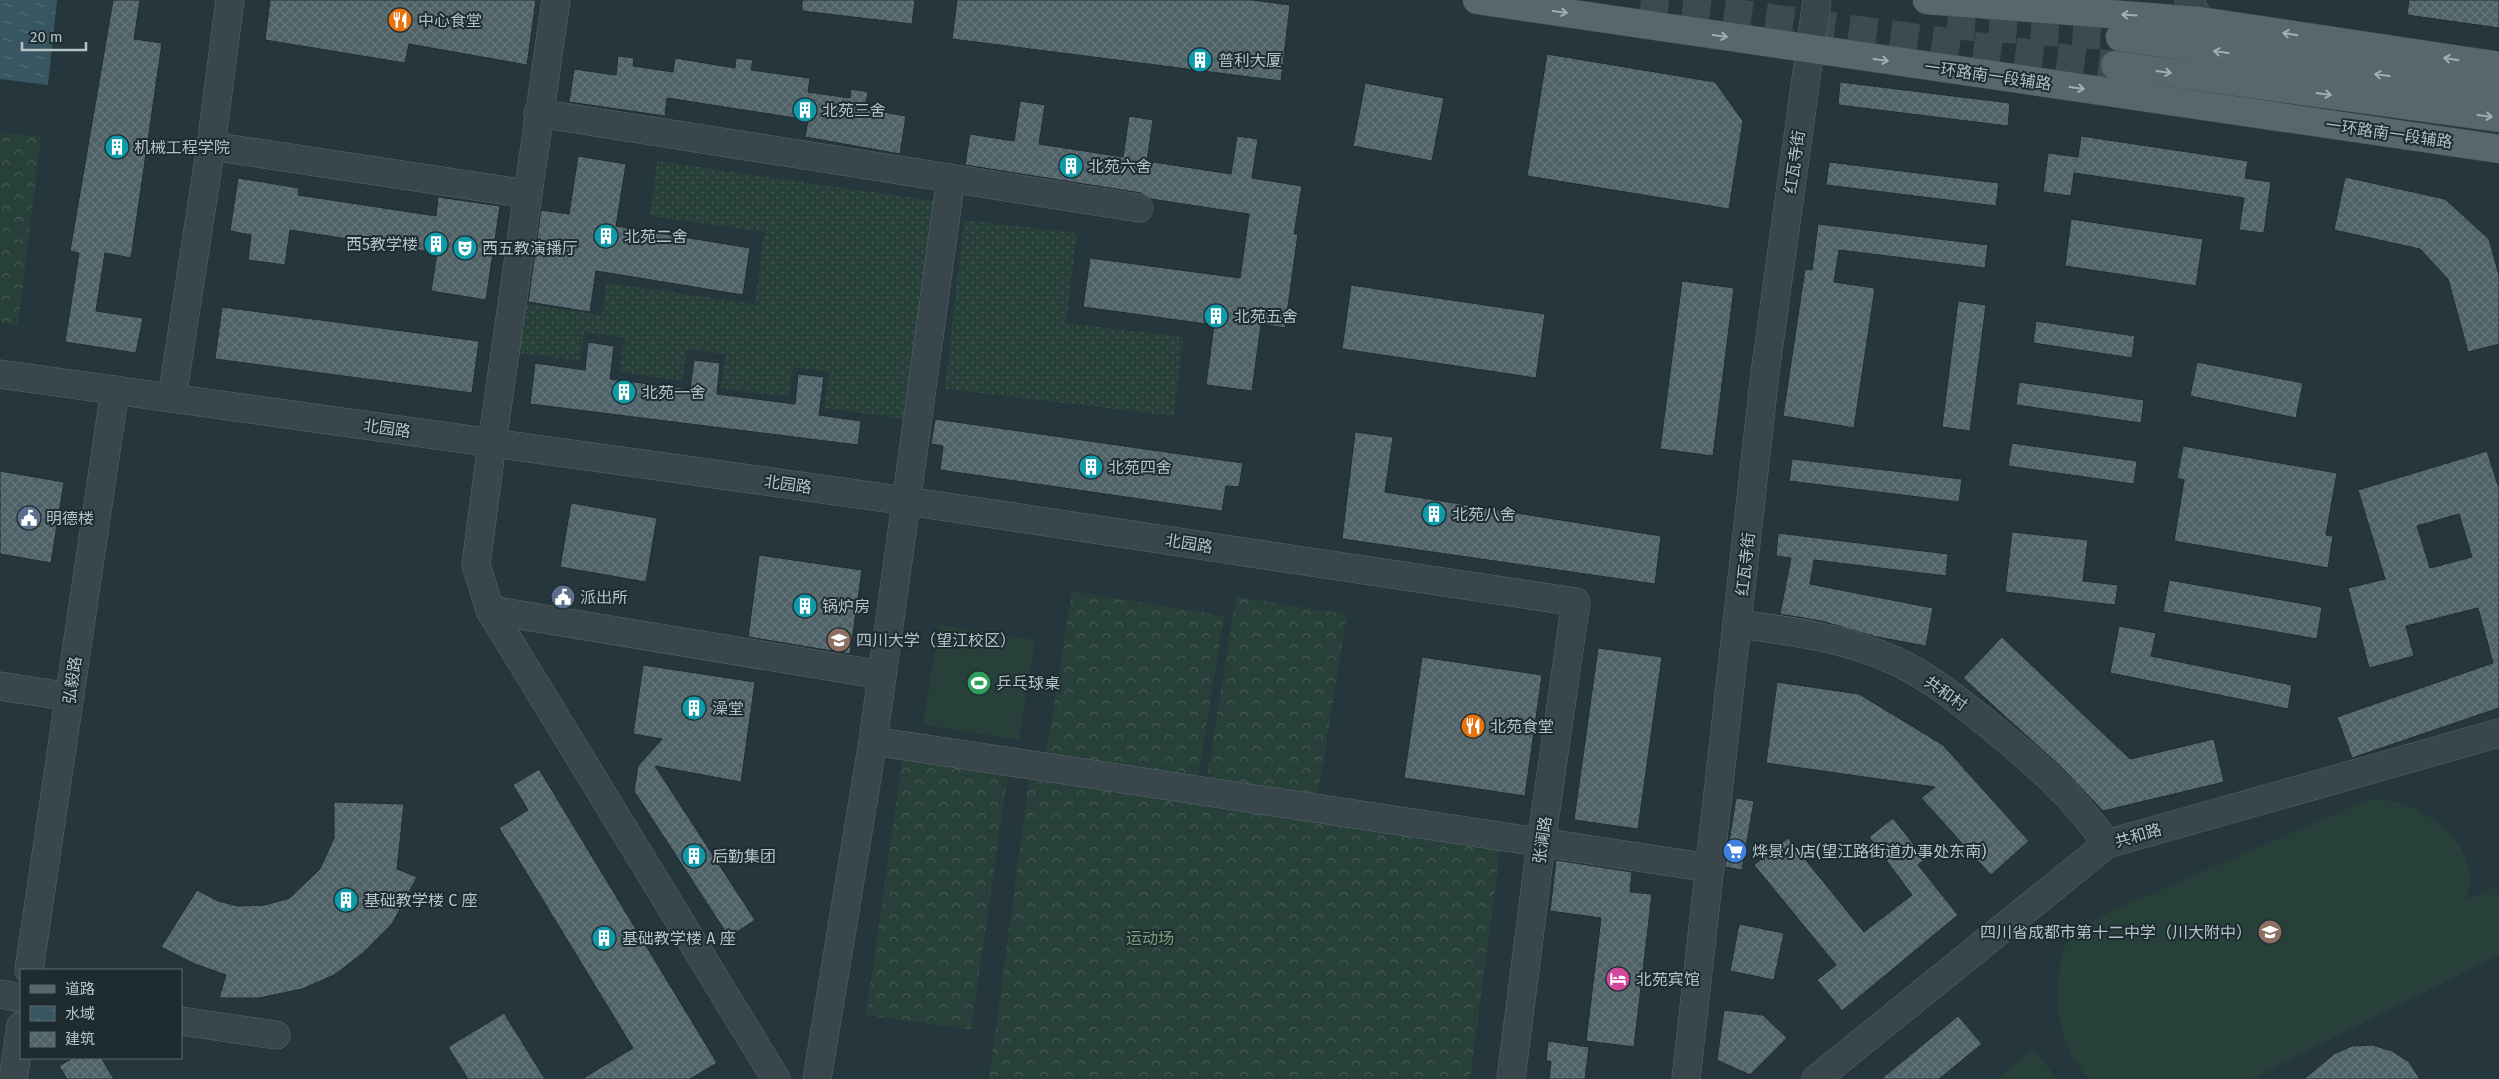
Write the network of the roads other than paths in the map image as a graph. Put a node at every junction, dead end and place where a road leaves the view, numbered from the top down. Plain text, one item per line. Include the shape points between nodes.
1 (230, 0) edge
2 (556, 0) edge
3 (1477, 0) edge
4 (1817, 0) edge
5 (1927, 0) edge
6 (2194, 10) edge
7 (2120, 37) tunnel mouth
8 (1809, 50) junction
9 (2115, 65) tunnel mouth
10 (2499, 66) edge
11 (2499, 92) edge
12 (538, 113) junction
13 (2499, 118) edge
14 (211, 146) junction
15 (2499, 149) edge
16 (951, 178) junction
17 (527, 194) junction
18 (1139, 208) dead end
19 (0, 374) edge
20 (115, 390) junction
21 (172, 398) junction
22 (492, 443) junction
23 (907, 501) junction
24 (1576, 602) joint
25 (490, 610) junction
26 (1739, 624) junction
27 (882, 675) junction
28 (0, 686) edge
29 (70, 697) junction
30 (2499, 733) edge
31 (873, 740) junction
32 (1541, 843) junction
33 (2107, 844) junction
34 (1710, 868) junction
35 (30, 969) edge
36 (0, 994) edge
37 (20, 998) edge
38 (182, 1021) edge
39 (20, 1033) edge
40 (276, 1035) dead end
41 (13, 1079) edge
42 (776, 1079) edge
43 (817, 1079) edge
44 (1511, 1079) edge
45 (1686, 1079) edge
46 (1816, 1079) edge

1 - 14 street
2 - 12 street
3 -> 8 main road, 一环路南一段辅路
4 - 8 street, 红瓦寺街
6 -> 5 main road
10 -> 6 main road
11 -> 7 main road
8 -> 15 main road, 一环路南一段辅路
8 - 26 street, 红瓦寺街 via 1765,373
9 -> 13 main road
12 - 16 street
12 - 17 street
14 - 17 street
14 - 21 street
16 - 18 street
16 - 23 street
17 - 22 street
19 - 20 street, 北园路
20 - 21 street, 北园路
20 - 29 street, 弘毅路
21 - 22 street, 北园路
22 - 23 street, 北园路
22 - 25 street via 476,565
23 - 24 street, 北园路
23 - 27 street
24 - 32 street, 张澜路
25 - 27 street
25 - 42 street
26 - 33 street, 共和村 via 1843,642 1893,660 1939,685 2001,734 2065,792 2089,817
26 - 34 street, 红瓦寺街
27 - 31 street
28 - 29 street
29 - 35 street, 弘毅路
30 - 33 street, 共和路
31 - 32 street
31 - 43 street
32 - 34 street
32 - 44 street, 张澜路
33 - 46 street, 共和路
34 - 45 street, 红瓦寺街
36 - 37 street
38 - 40 street
39 - 41 street

